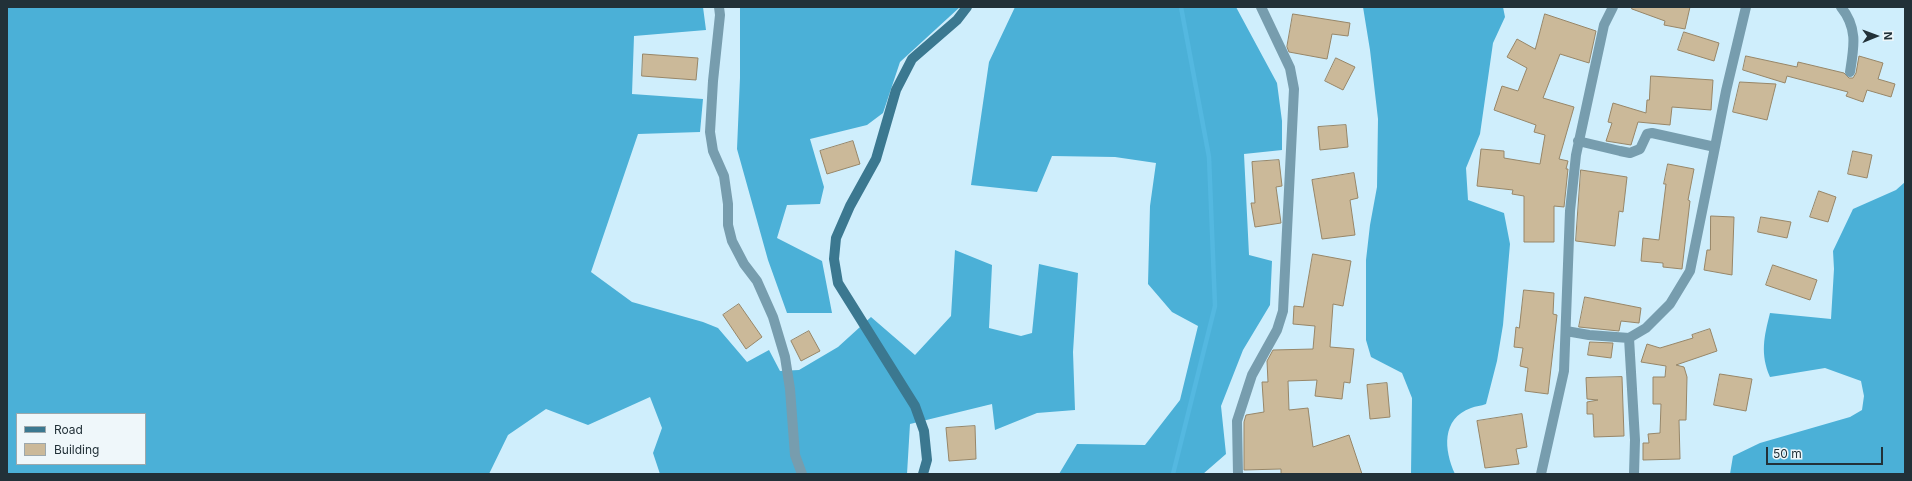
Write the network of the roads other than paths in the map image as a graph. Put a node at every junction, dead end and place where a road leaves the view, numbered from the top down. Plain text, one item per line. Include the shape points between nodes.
1 (719, 7) edge
2 (967, 7) edge
3 (1261, 7) edge
4 (1613, 7) edge
5 (1746, 7) edge
6 (1841, 7) edge
7 (1850, 72) dead end
8 (1578, 141) junction
9 (1715, 147) junction
10 (1566, 331) junction
11 (1629, 338) junction
12 (802, 474) edge
13 (923, 474) edge
14 (1238, 474) edge
15 (1541, 474) edge
16 (1634, 474) edge

1 - 12 street via 710,132 713,151 724,176 728,225 732,241 759,286 773,317 785,357 795,454
2 - 13 street via 957,20 912,60 896,90 876,159 836,238 834,258 838,283 916,406 924,431 927,460
3 - 14 street via 1290,68 1294,89 1283,311 1277,330 1252,376 1237,421
4 - 8 street via 1604,25
5 - 9 street
6 - 7 street via 1853,27 1854,45
8 - 9 street via 1630,153 1640,149 1647,134 1652,133
8 - 10 street via 1570,211
9 - 11 street via 1690,271 1670,304 1646,328
10 - 11 street
10 - 15 street via 1564,371
11 - 16 street via 1635,440

